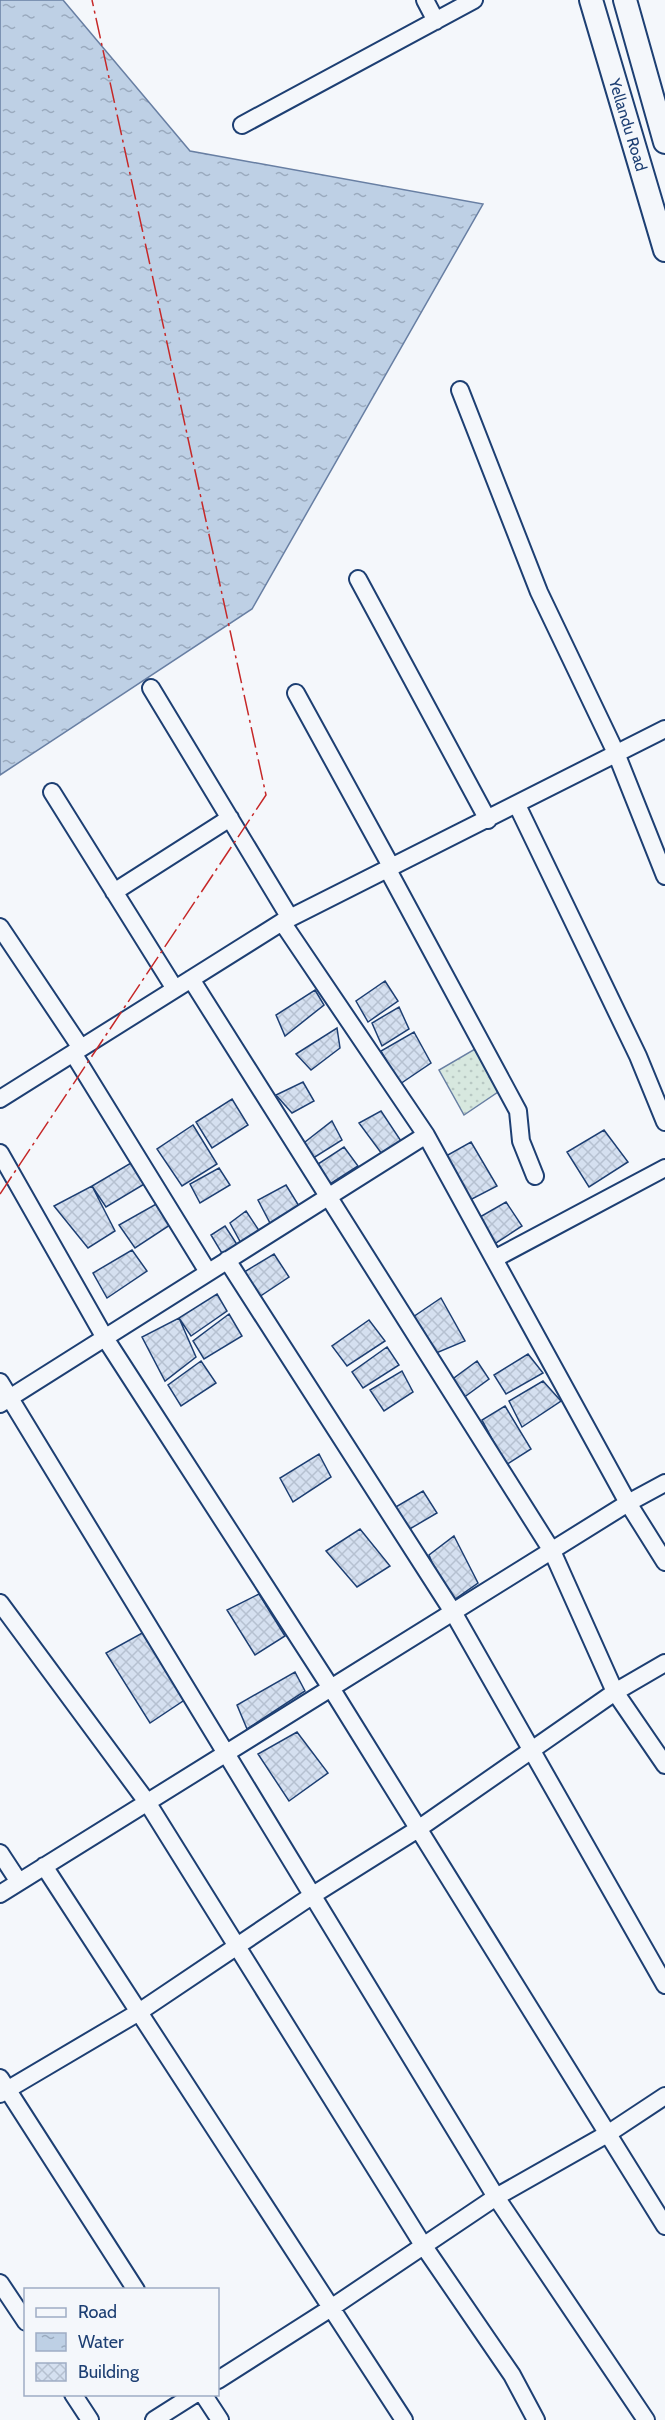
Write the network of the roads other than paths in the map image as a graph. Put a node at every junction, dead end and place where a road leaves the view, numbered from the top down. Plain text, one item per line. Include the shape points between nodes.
1 (425, 0) edge
2 (474, 0) edge
3 (591, 0) edge
4 (625, 0) edge
5 (436, 21) junction
6 (242, 125) dead end
7 (665, 142) edge
8 (665, 250) edge
9 (460, 390) dead end
10 (358, 579) dead end
11 (151, 687) dead end
12 (297, 693) dead end
13 (665, 729) edge
14 (616, 753) junction
15 (52, 792) dead end
16 (517, 805) junction
17 (230, 818) junction
18 (488, 820) junction
19 (390, 869) junction
20 (665, 876) edge
21 (114, 892) junction
22 (286, 920) junction
23 (0, 927) edge
24 (190, 979) junction
25 (175, 989) junction
26 (77, 1050) junction
27 (0, 1099) edge
28 (665, 1122) edge
29 (426, 1135) junction
30 (0, 1153) edge
31 (665, 1168) edge
32 (535, 1176) dead end
33 (329, 1196) junction
34 (494, 1259) junction
35 (227, 1260) junction
36 (208, 1272) junction
37 (105, 1338) junction
38 (0, 1382) edge
39 (5, 1401) edge
40 (665, 1484) edge
41 (628, 1503) junction
42 (552, 1551) junction
43 (665, 1562) edge
44 (0, 1603) edge
45 (453, 1612) junction
46 (665, 1663) edge
47 (331, 1688) junction
48 (615, 1692) junction
49 (532, 1751) junction
50 (226, 1753) junction
51 (665, 1765) edge
52 (147, 1802) junction
53 (418, 1829) junction
54 (0, 1853) edge
55 (44, 1866) junction
56 (19, 1882) junction
57 (0, 1894) edge
58 (313, 1895) junction
59 (237, 1946) junction
60 (665, 1985) edge
61 (139, 2012) junction
62 (3, 2087) edge
63 (665, 2096) edge
64 (609, 2133) junction
65 (496, 2197) junction
66 (665, 2226) edge
67 (423, 2245) junction
68 (0, 2283) edge
69 (135, 2288) edge
70 (331, 2308) junction
71 (24, 2319) edge
72 (219, 2379) edge
73 (74, 2396) edge
74 (192, 2396) edge
75 (204, 2396) edge
76 (90, 2420) edge
77 (154, 2420) edge
78 (220, 2420) edge
79 (404, 2420) edge
80 (536, 2420) edge
81 (646, 2420) edge

1 - 5 street
2 - 5 street
3 - 8 main road, Yellandu Road
4 - 7 main road, Yellandu Road
5 - 6 street
9 - 14 street via 538,592
10 - 18 street
11 - 17 street
12 - 19 street
13 - 14 street
14 - 16 street
14 - 20 street
15 - 21 street
16 - 18 street
16 - 28 street via 638,1056
17 - 21 street
17 - 22 street
18 - 19 street
19 - 22 street
19 - 32 street via 518,1111 521,1141
21 - 25 street
22 - 24 street
22 - 29 street
23 - 26 street
24 - 25 street
24 - 33 street
25 - 26 street
26 - 27 street
26 - 36 street
29 - 33 street
29 - 34 street
30 - 37 street
31 - 34 street
33 - 35 street
33 - 42 street
34 - 41 street
35 - 36 street
35 - 45 street
36 - 37 street
37 - 39 street
37 - 47 street
38 - 39 street
39 - 50 street
40 - 41 street
41 - 42 street
41 - 43 street
42 - 45 street
42 - 48 street
44 - 52 street
45 - 47 street
45 - 49 street
46 - 48 street
47 - 50 street
47 - 53 street
48 - 49 street
48 - 51 street
49 - 53 street
49 - 60 street
50 - 52 street
50 - 58 street
52 - 55 street
52 - 59 street
53 - 58 street
53 - 64 street
54 - 56 street
55 - 56 street
55 - 61 street
56 - 57 street
58 - 59 street
58 - 65 street
59 - 61 street
59 - 67 street
61 - 62 street
61 - 70 street
62 - 69 street
63 - 64 street
64 - 65 street
64 - 66 street
65 - 67 street
65 - 81 street
67 - 70 street
67 - 80 street via 512,2375
68 - 71 street
70 - 72 street
70 - 79 street
73 - 76 street
74 - 77 street
75 - 78 street

